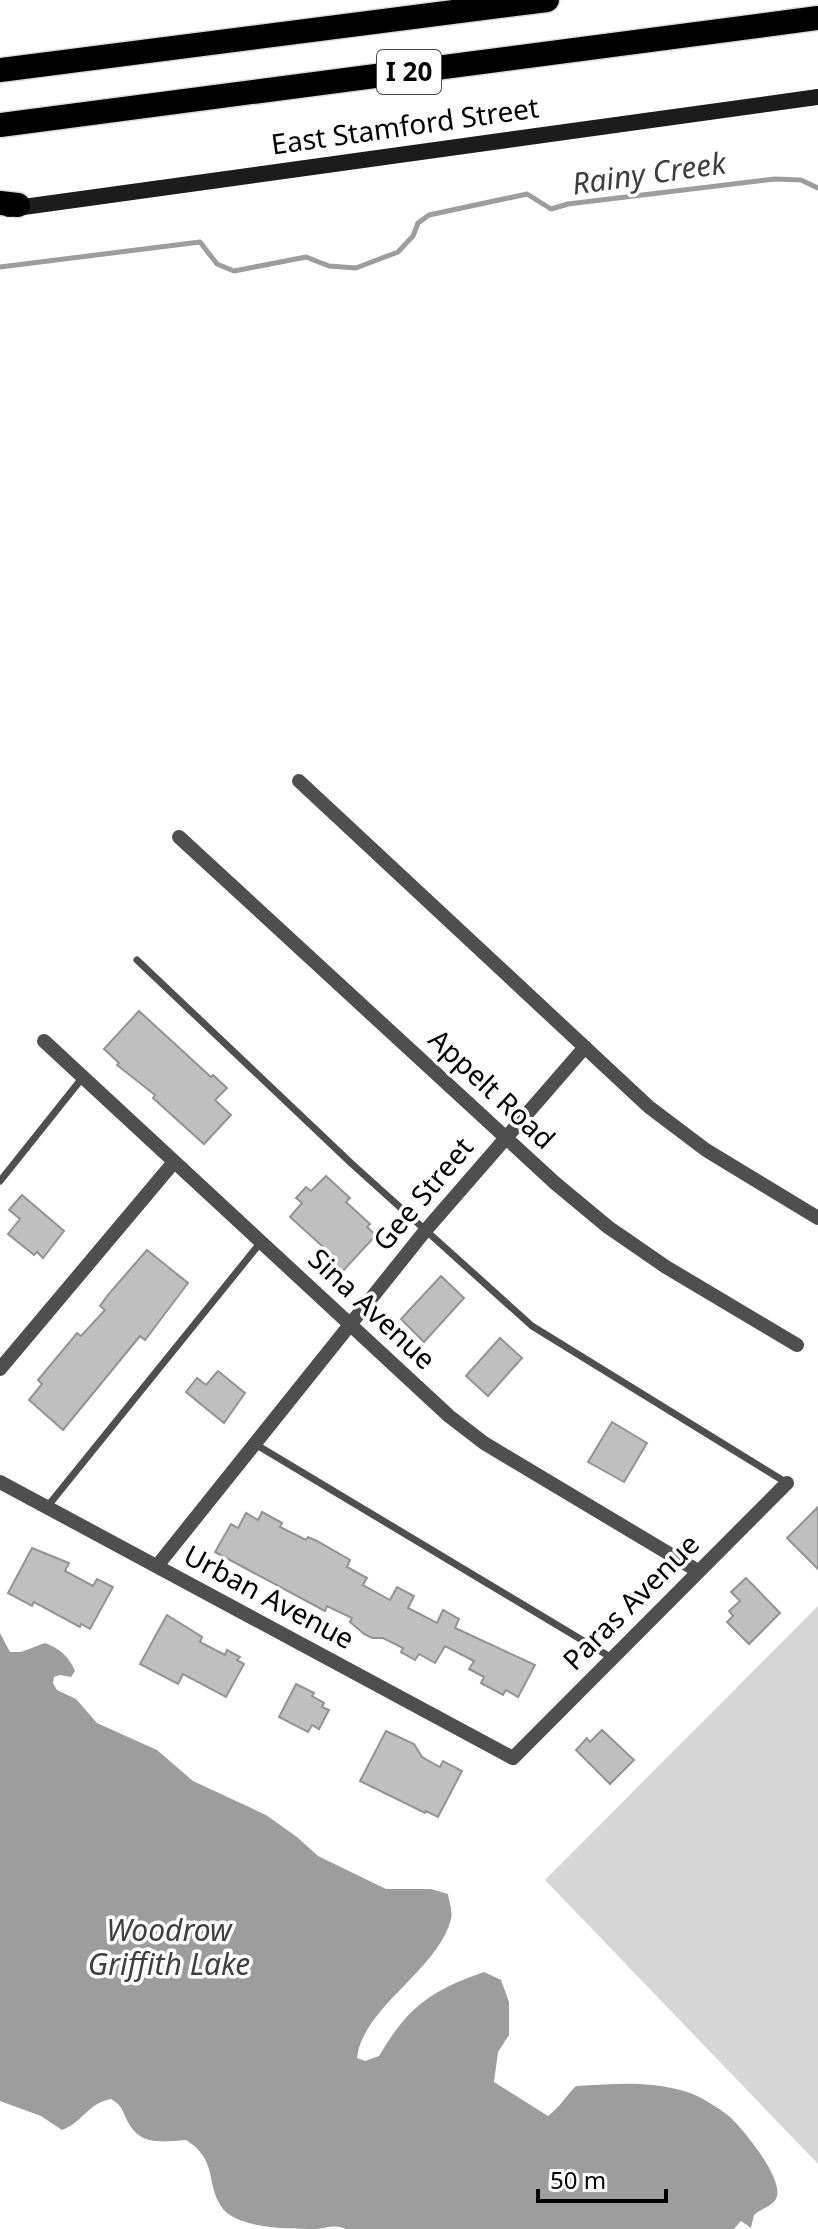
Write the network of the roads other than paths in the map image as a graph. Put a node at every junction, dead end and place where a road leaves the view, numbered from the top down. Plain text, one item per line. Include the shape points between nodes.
1 (547, 0) edge
2 (818, 18) edge
3 (0, 70) edge
4 (818, 97) edge
5 (0, 125) edge
6 (6, 207) edge
7 (299, 781) dead end
8 (179, 837) dead end
9 (137, 960) dead end
10 (44, 1041) dead end
11 (585, 1047) junction
12 (83, 1077) junction
13 (506, 1136) junction
14 (174, 1162) junction
15 (0, 1181) edge
16 (818, 1218) edge
17 (425, 1231) junction
18 (261, 1242) junction
19 (350, 1325) junction
20 (797, 1345) dead end
21 (0, 1369) edge
22 (255, 1444) junction
23 (0, 1482) edge
24 (787, 1483) joint
25 (47, 1507) junction
26 (157, 1566) junction
27 (698, 1571) junction
28 (612, 1658) junction
29 (513, 1758) joint

1 - 3 highway, I 20
2 - 5 highway, I 20
4 - 6 main road, East Stamford Street
7 - 11 street
8 - 13 street, Appelt Road
9 - 17 lane
10 - 12 street, Sina Avenue
11 - 13 street, Gee Street
11 - 16 street via 649,1107 706,1150
12 - 14 street, Sina Avenue
12 - 15 lane
13 - 17 street, Gee Street
13 - 20 street, Appelt Road via 608,1227
14 - 18 street, Sina Avenue
14 - 21 street
17 - 19 street, Gee Street
17 - 24 lane via 532,1326
18 - 19 street, Sina Avenue
18 - 25 lane
19 - 22 street, Gee Street
19 - 27 street, Sina Avenue via 484,1443
22 - 26 street, Gee Street
22 - 28 lane
23 - 25 street, Urban Avenue
24 - 27 street, Paras Avenue
25 - 26 street, Urban Avenue
26 - 29 street, Urban Avenue
27 - 28 street, Paras Avenue
28 - 29 street, Paras Avenue

